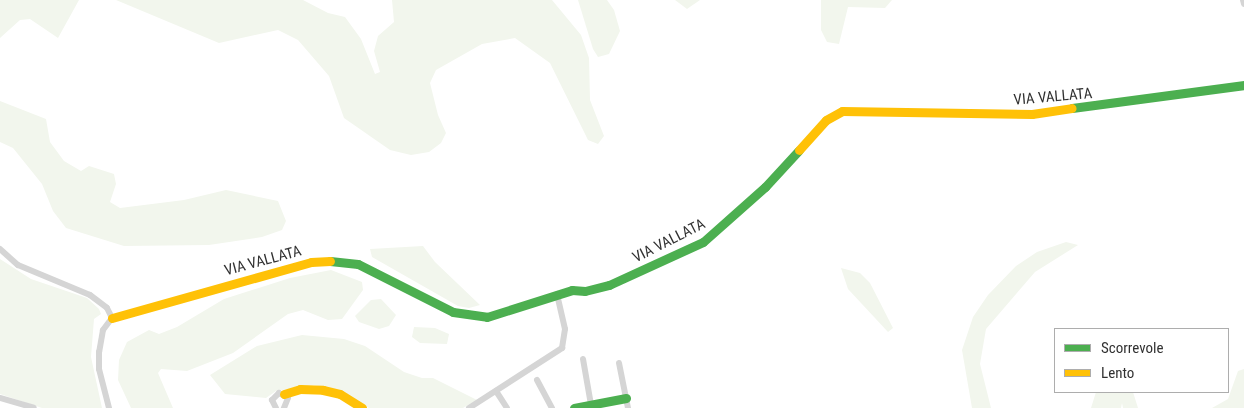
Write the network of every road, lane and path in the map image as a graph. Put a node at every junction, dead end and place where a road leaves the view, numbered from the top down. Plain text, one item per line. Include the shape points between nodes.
1 (1243, 0) edge
2 (1244, 4) edge
3 (1244, 84) edge
4 (0, 249) edge
5 (557, 294) junction
6 (112, 318) junction
7 (584, 359) dead end
8 (619, 363) dead end
9 (537, 380) dead end
10 (496, 391) junction
11 (284, 394) junction
12 (0, 398) edge
13 (626, 398) junction
14 (591, 405) junction
15 (34, 408) edge
16 (109, 408) edge
17 (276, 408) edge
18 (284, 408) edge
19 (362, 408) edge
20 (469, 408) edge
21 (507, 408) edge
22 (552, 408) edge
23 (574, 408) edge
24 (628, 408) edge

1 - 2 street
3 - 5 street, VIA VALLATA via 1032,114 879,109 842,111 816,130 765,187 708,239 610,285
4 - 6 street via 22,267 98,300
5 - 6 street, VIA VALLATA via 487,317 470,316 453,312 358,264 326,261 301,265
5 - 10 street via 566,338 562,348
6 - 16 street via 103,330 99,352 99,369
7 - 14 street
8 - 13 street
9 - 22 street
10 - 20 street
10 - 21 street
11 - 17 street via 273,397
11 - 18 street via 288,400
11 - 19 street via 300,389 323,390 344,396
12 - 15 street
13 - 14 street
13 - 24 street
14 - 23 street

